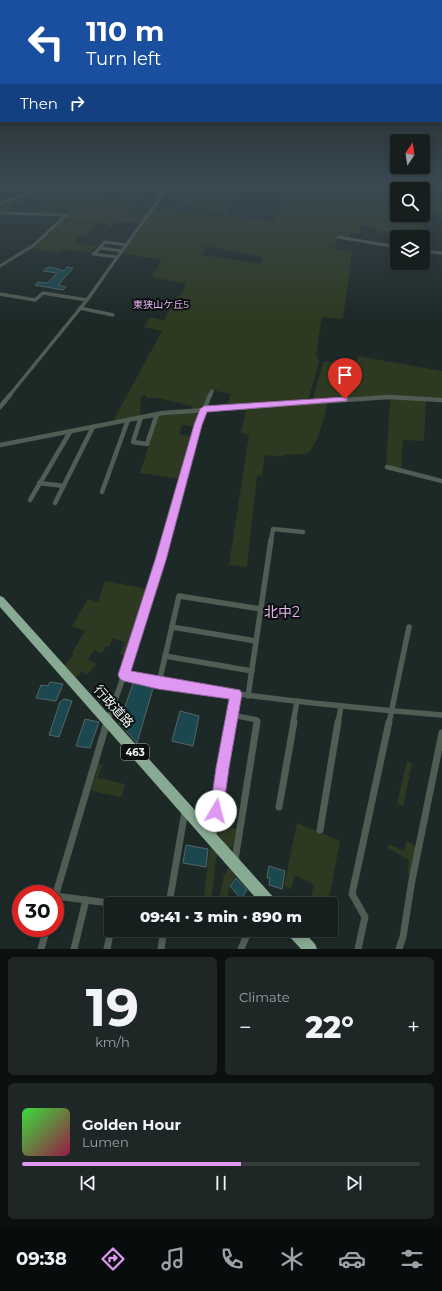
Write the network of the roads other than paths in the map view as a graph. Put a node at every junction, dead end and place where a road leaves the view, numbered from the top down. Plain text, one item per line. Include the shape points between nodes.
1 (49, 231) edge
2 (136, 231) edge
3 (338, 237) dead end
4 (126, 245) junction
5 (390, 245) edge
6 (100, 248) junction
7 (122, 251) junction
8 (430, 251) edge
9 (442, 254) edge
10 (117, 258) junction
11 (0, 266) edge
12 (0, 294) edge
13 (87, 300) junction
14 (80, 308) junction
15 (113, 315) dead end
16 (212, 391) dead end
17 (442, 400) edge
18 (0, 407) edge
19 (204, 409) junction
20 (157, 414) junction
21 (141, 417) junction
22 (128, 420) junction
23 (93, 427) junction
24 (70, 432) junction
25 (0, 445) edge
26 (387, 467) dead end
27 (442, 481) edge
28 (39, 483) junction
29 (64, 486) junction
30 (102, 492) dead end
31 (30, 500) dead end
32 (55, 503) dead end
33 (303, 532) dead end
34 (0, 600) edge
35 (261, 609) junction
36 (172, 627) junction
37 (409, 627) dead end
38 (256, 641) junction
39 (165, 656) junction
40 (252, 671) junction
41 (124, 675) junction
42 (158, 683) junction
43 (236, 694) junction
44 (248, 696) junction
45 (297, 701) junction
46 (341, 706) junction
47 (390, 711) junction
48 (232, 715) junction
49 (442, 715) edge
50 (107, 721) junction
51 (442, 733) edge
52 (279, 807) dead end
53 (185, 810) junction
54 (320, 830) dead end
55 (212, 840) junction
56 (234, 864) junction
57 (58, 885) edge
58 (64, 897) edge
59 (170, 897) edge
60 (261, 897) edge
61 (86, 900) junction
62 (104, 902) edge
63 (44, 937) edge
64 (110, 937) edge
65 (163, 937) edge
66 (245, 937) edge
67 (299, 937) edge
68 (41, 949) edge
69 (74, 949) edge
70 (107, 949) edge
71 (161, 949) edge
72 (241, 949) edge
73 (310, 949) edge
74 (358, 949) edge
75 (399, 949) edge

1 - 11 street via 33,246
2 - 4 street
3 - 5 street
4 - 6 street via 105,242
4 - 7 street
6 - 7 street
6 - 10 street via 93,254
7 - 10 street
8 - 9 street
10 - 13 street
12 - 13 street via 35,300 43,293
13 - 14 street
14 - 15 street
14 - 18 street
16 - 19 street
17 - 19 street via 375,398
19 - 20 street
19 - 41 street
20 - 21 street
20 - 21 street via 147,444 133,442
21 - 22 street
22 - 23 street
22 - 30 street
23 - 24 street
23 - 29 street
24 - 25 street
24 - 28 street
26 - 27 street
28 - 29 street
28 - 31 street
29 - 32 street
33 - 35 street via 273,529
34 - 50 highway, 行政道路 / 463
35 - 36 street via 179,596
35 - 38 street
36 - 38 street
36 - 39 street
37 - 47 street
38 - 40 street
39 - 40 street
39 - 42 street
40 - 44 street
41 - 42 street
41 - 50 street
42 - 43 street
43 - 44 street
43 - 48 street
44 - 45 street
45 - 46 street
45 - 52 street
46 - 47 street
46 - 54 street
47 - 49 street
47 - 74 street via 352,894 365,917
48 - 55 street
48 - 56 street via 256,720
50 - 53 highway, 行政道路 / 463
50 - 57 street
51 - 75 street
53 - 55 highway, 行政道路 / 463
53 - 59 street
55 - 56 highway, 行政道路 / 463
56 - 60 highway, 行政道路 / 463
58 - 61 street
61 - 62 street
61 - 69 street
63 - 68 street
64 - 70 street
65 - 71 street
66 - 72 street
67 - 73 highway

